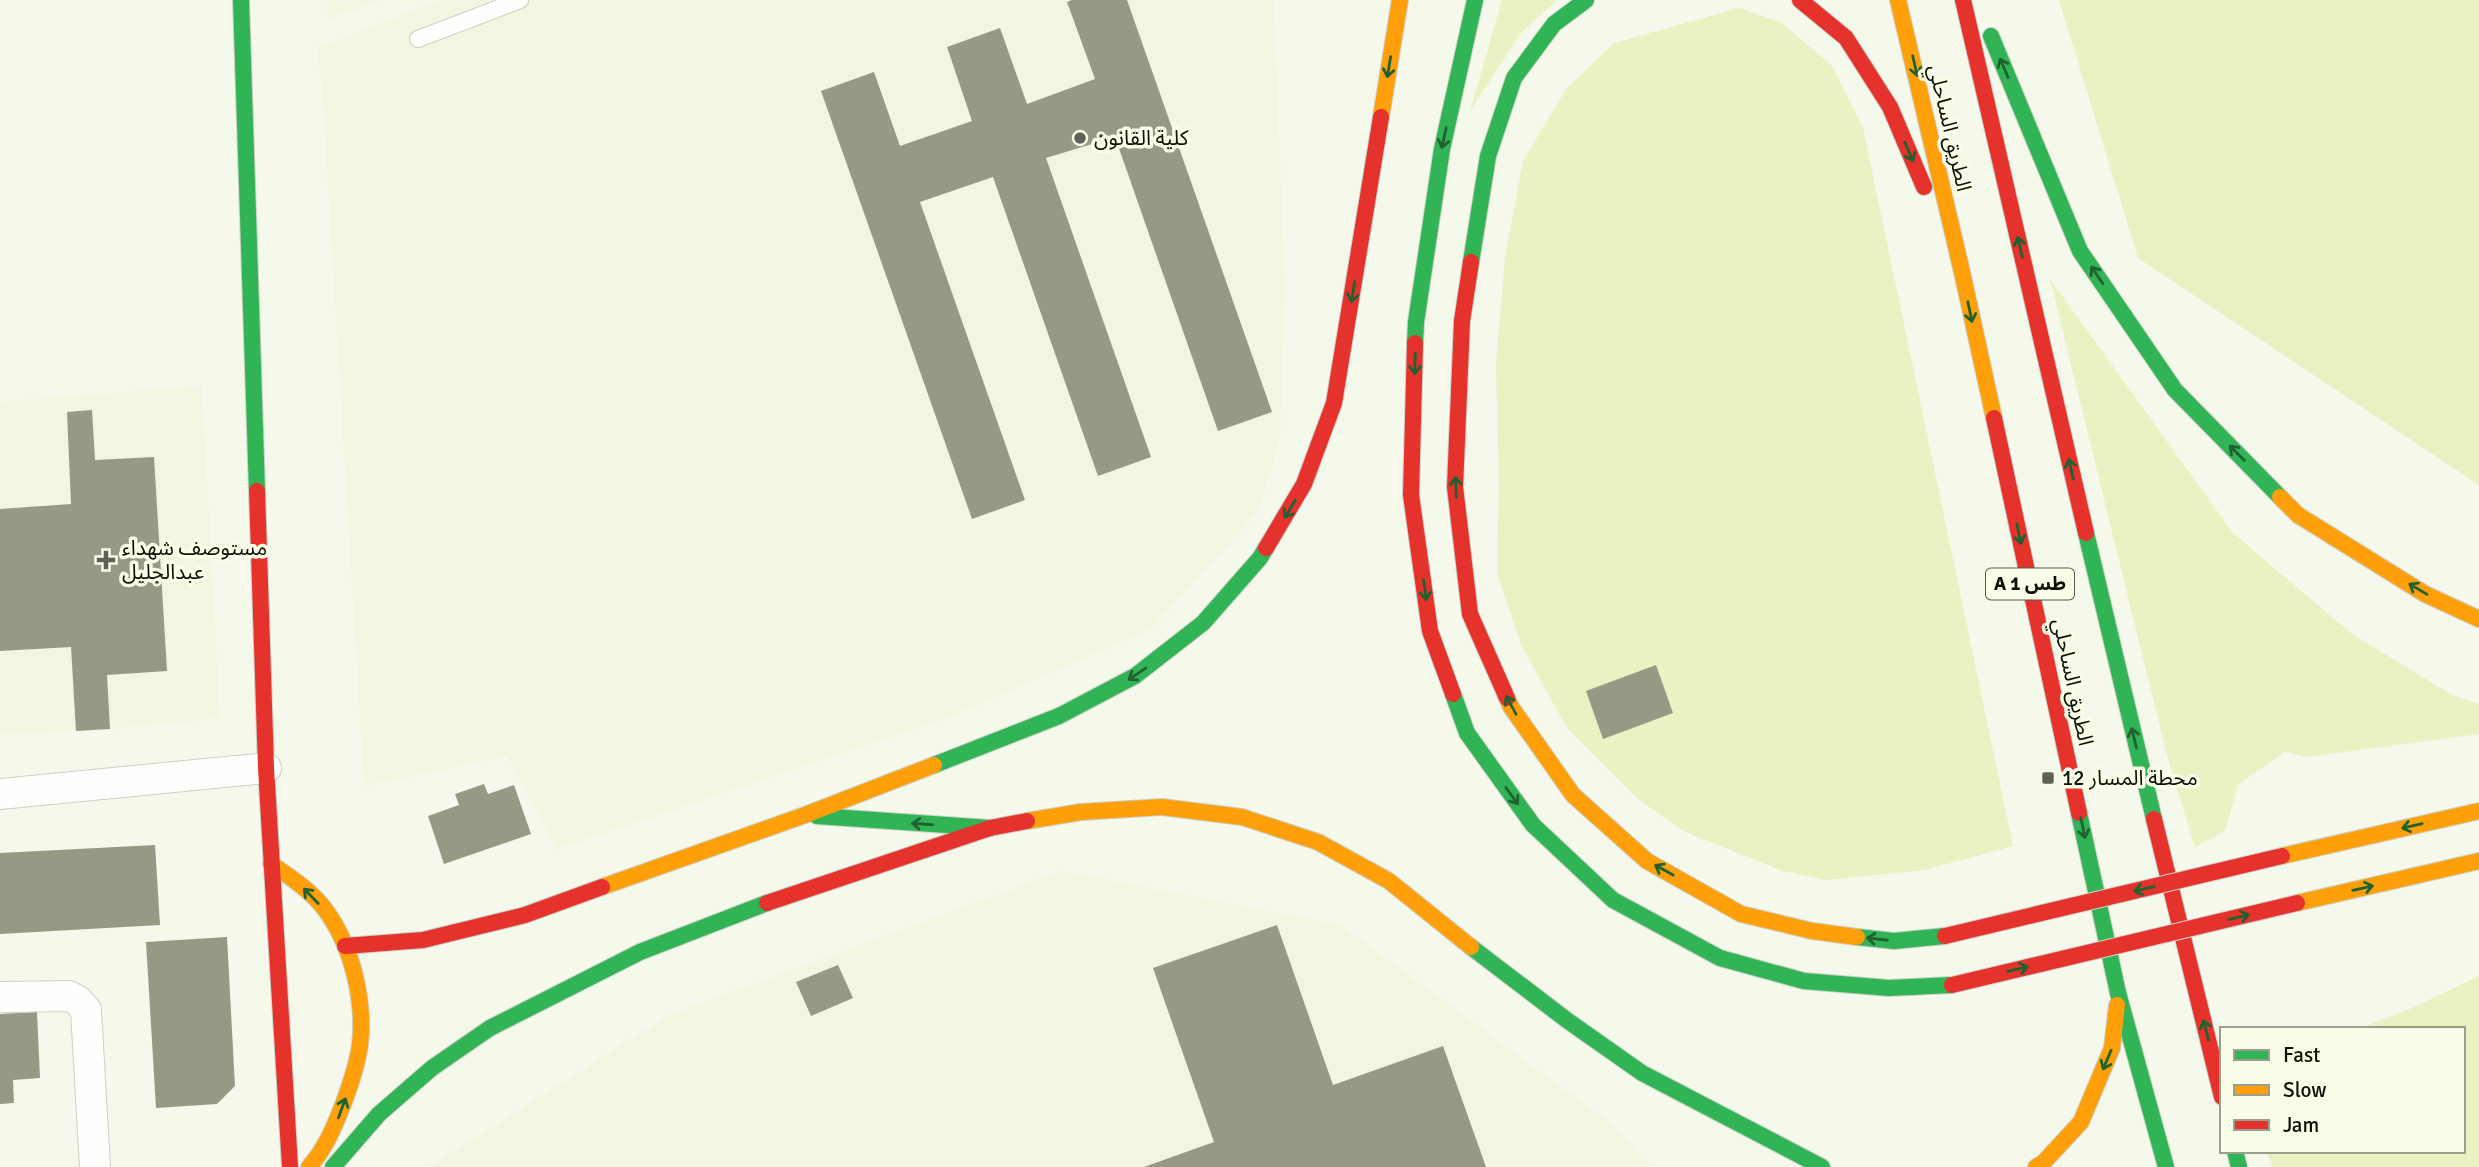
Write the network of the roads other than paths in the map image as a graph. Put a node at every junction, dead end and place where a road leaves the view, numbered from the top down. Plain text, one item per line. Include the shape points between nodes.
1 (241, 0) edge
2 (520, 0) edge
3 (1400, 0) edge
4 (1475, 0) edge
5 (1586, 0) edge
6 (1800, 0) edge
7 (1898, 0) edge
8 (1964, 0) edge
9 (1976, 0) edge
10 (418, 39) dead end
11 (1962, 272) junction
12 (2479, 619) edge
13 (266, 768) junction
14 (0, 794) edge
15 (2479, 811) edge
16 (805, 816) junction
17 (990, 828) junction
18 (2479, 860) edge
19 (271, 864) junction
20 (345, 946) junction
21 (2118, 993) junction
22 (0, 997) edge
23 (2220, 1089) edge
24 (94, 1167) edge
25 (290, 1167) edge
26 (309, 1167) edge
27 (333, 1167) edge
28 (1822, 1167) edge
29 (2036, 1167) edge
30 (2166, 1167) edge

1 - 13 main road
2 - 10 lane
3 -> 16 main road via 1334,403 1304,484 1260,558 1203,623 1135,676 1059,716
4 -> 18 main road, bridge via 1442,149 1416,321 1411,495 1430,631 1467,733 1533,825 1613,900 1720,958 1804,981 1889,988 1952,985
15 -> 5 main road, bridge via 1945,936 1894,941 1812,932 1741,914 1647,861 1573,794 1511,707 1470,614 1455,487 1462,321 1488,156 1514,79 1555,24
6 -> 11 main road via 1846,38 1890,107
7 -> 11 main road, الطريق الساحلي / A 1 طس
23 -> 8 main road, الطريق الساحلي / A 1 طس
12 -> 9 main road via 2425,594 2298,515 2175,390 2080,251
11 -> 21 main road, الطريق الساحلي / A 1 طس
13 - 14 street
13 - 19 main road
17 -> 16 main road
16 - 20 main road via 525,915 422,940
17 - 27 main road via 759,906 652,948 490,1028 432,1068 379,1114
17 - 28 main road via 1081,812 1162,807 1242,817 1318,842 1389,881 1642,1073
20 -> 19 main road via 309,891
19 - 25 main road
26 -> 20 main road via 335,1125 358,1060 355,974
21 -> 29 main road via 2112,1048 2081,1122
21 - 30 main road, الطريق الساحلي / A 1 طس
22 - 24 street via 69,996 86,1010

